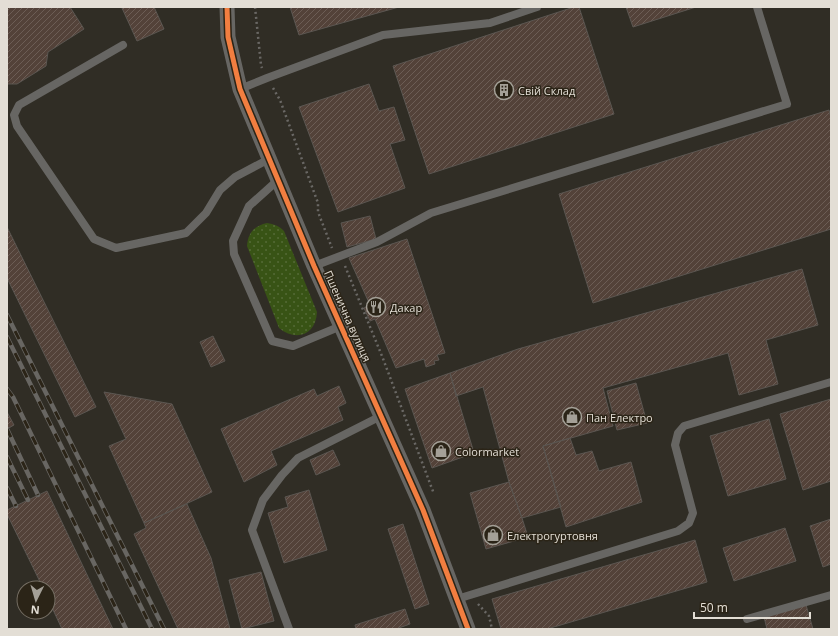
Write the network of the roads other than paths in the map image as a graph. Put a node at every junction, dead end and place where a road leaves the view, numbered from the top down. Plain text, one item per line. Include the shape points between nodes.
1 (227, 7) edge
2 (537, 7) edge
3 (757, 7) edge
4 (123, 45) dead end
5 (240, 89) junction
6 (268, 159) junction
7 (278, 180) junction
8 (314, 266) junction
9 (341, 326) junction
10 (831, 382) edge
11 (381, 416) junction
12 (831, 595) edge
13 (464, 597) junction
14 (747, 619) dead end
15 (289, 629) edge
16 (468, 629) edge

1 - 5 street, Пшенична вулиця via 228,37
2 - 5 lane via 490,23 383,35
3 - 8 lane via 787,104 431,213 377,242
4 - 6 lane via 19,105 14,115 17,126 94,239 116,248 186,233 206,213 220,190 235,177
5 - 6 street, Пшенична вулиця
6 - 7 street, Пшенична вулиця
7 - 8 street, Пшенична вулиця
7 - 9 lane via 249,206 233,241 237,262 272,341 293,346
8 - 9 street, Пшенична вулиця
9 - 11 street, Пшенична вулиця
10 - 13 lane via 684,426 678,433 675,445 693,513 689,523 678,531
11 - 13 street, Пшенична вулиця
11 - 15 lane via 298,458 263,500 252,530
12 - 14 lane
13 - 16 street, Пшенична вулиця

